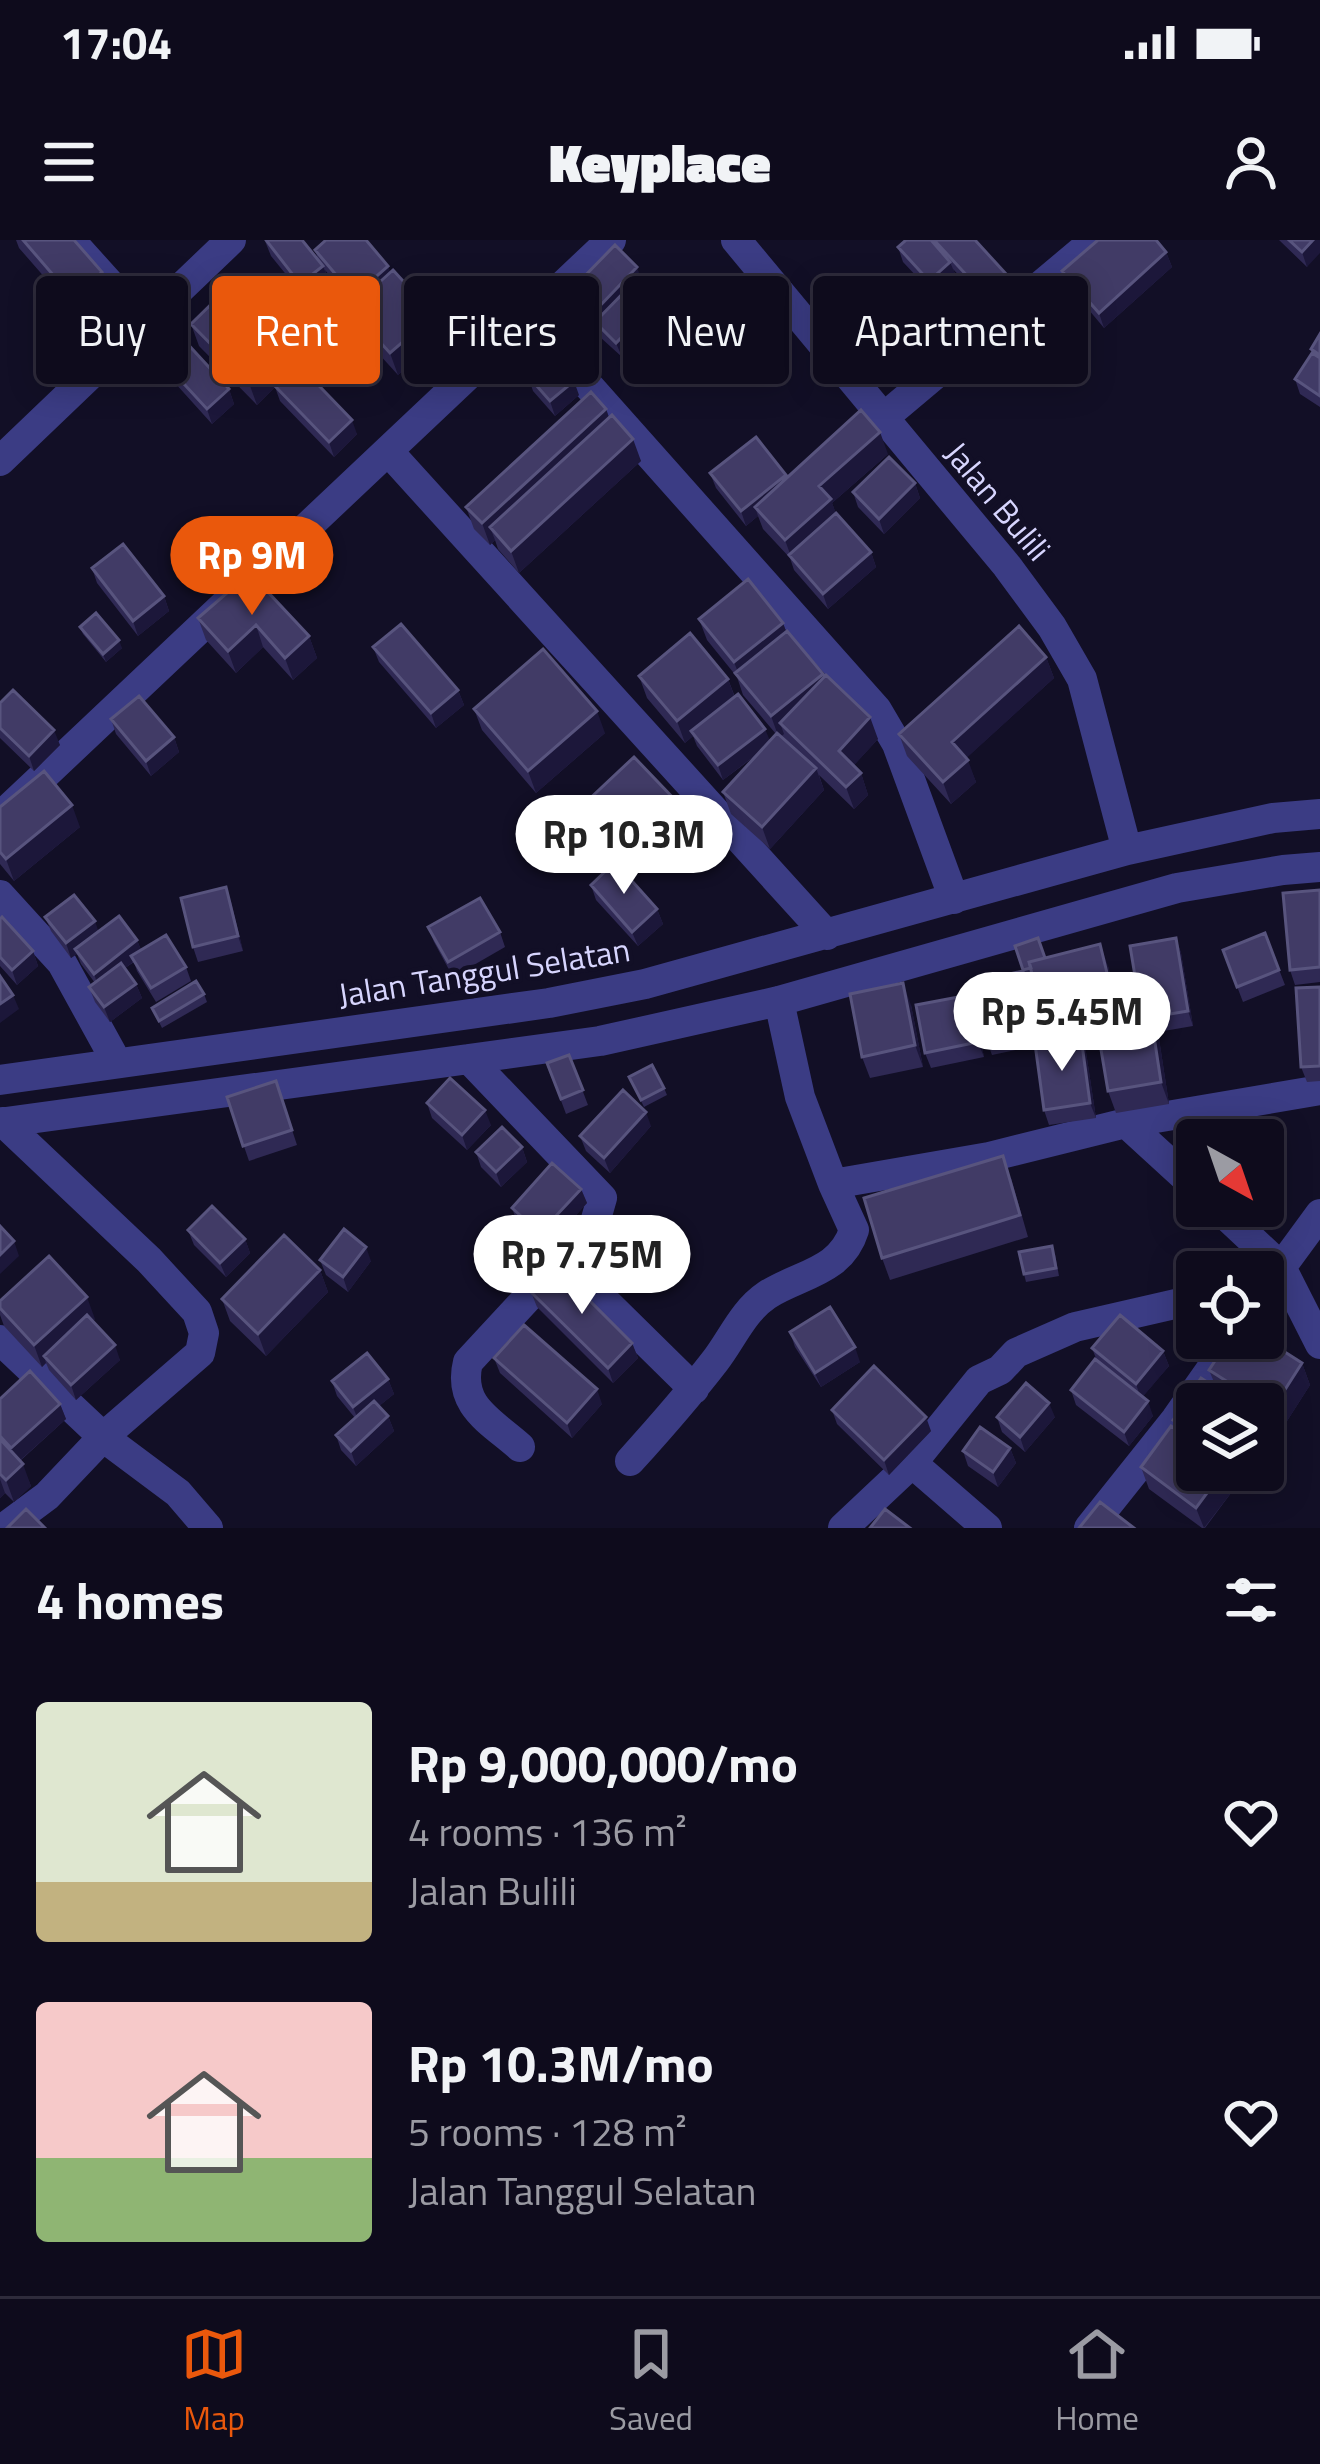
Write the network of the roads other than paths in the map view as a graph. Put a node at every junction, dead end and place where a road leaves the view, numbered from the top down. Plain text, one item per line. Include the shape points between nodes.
1 (70, 240) edge
2 (231, 240) edge
3 (611, 240) edge
4 (1095, 240) edge
5 (750, 245) edge
6 (102, 276) edge
7 (574, 276) edge
8 (188, 281) edge
9 (80, 384) edge
10 (460, 384) edge
11 (588, 384) edge
12 (882, 419) junction
13 (388, 451) junction
14 (0, 461) edge
15 (1320, 814) edge
16 (0, 817) edge
17 (1127, 850) junction
18 (1320, 867) edge
19 (0, 895) edge
20 (954, 898) junction
21 (826, 935) junction
22 (779, 1001) junction
23 (469, 1059) junction
24 (116, 1061) junction
25 (0, 1080) edge
26 (1320, 1090) edge
27 (2, 1123) edge
28 (1126, 1124) junction
29 (1176, 1169) edge
30 (833, 1184) junction
31 (1320, 1214) edge
32 (1232, 1227) edge
33 (1250, 1251) edge
34 (563, 1261) junction
35 (1284, 1264) edge
36 (1284, 1296) edge
37 (1176, 1305) edge
38 (0, 1340) edge
39 (1320, 1344) edge
40 (1218, 1359) edge
41 (694, 1389) junction
42 (103, 1437) junction
43 (520, 1448) dead end
44 (630, 1461) dead end
45 (912, 1462) junction
46 (4, 1528) edge
47 (208, 1528) edge
48 (843, 1528) edge
49 (987, 1528) edge
50 (1089, 1528) edge

1 - 6 street
2 - 8 street
3 - 7 street
4 - 12 street
5 - 12 street, Jalan Bulili
9 - 14 street
10 - 13 street
11 - 20 street via 877,710
12 - 17 street, Jalan Bulili via 1007,566 1076,667
13 - 16 street
13 - 21 street
15 - 17 street, Jalan Tanggul Selatan
17 - 20 street, Jalan Tanggul Selatan
18 - 22 street via 1177,888
19 - 24 street via 62,964
20 - 21 street, Jalan Tanggul Selatan
21 - 24 street, Jalan Tanggul Selatan via 549,1003
22 - 23 street via 600,1041
22 - 30 street via 800,1097
23 - 27 street
23 - 34 street via 602,1198 594,1226
24 - 25 street, Jalan Tanggul Selatan
26 - 28 street
27 - 42 street via 148,1259 197,1312 204,1333 200,1353
28 - 29 street
28 - 30 street
30 - 41 street via 854,1230 850,1244 815,1274 753,1307
31 - 35 street
32 - 33 street
34 - 41 street
34 - 43 street via 466,1372 473,1405
36 - 39 street
37 - 45 street via 1076,1327 1016,1353 979,1380
38 - 42 street
40 - 50 street
41 - 44 street
42 - 46 street
42 - 47 street via 178,1493
45 - 48 street
45 - 49 street

